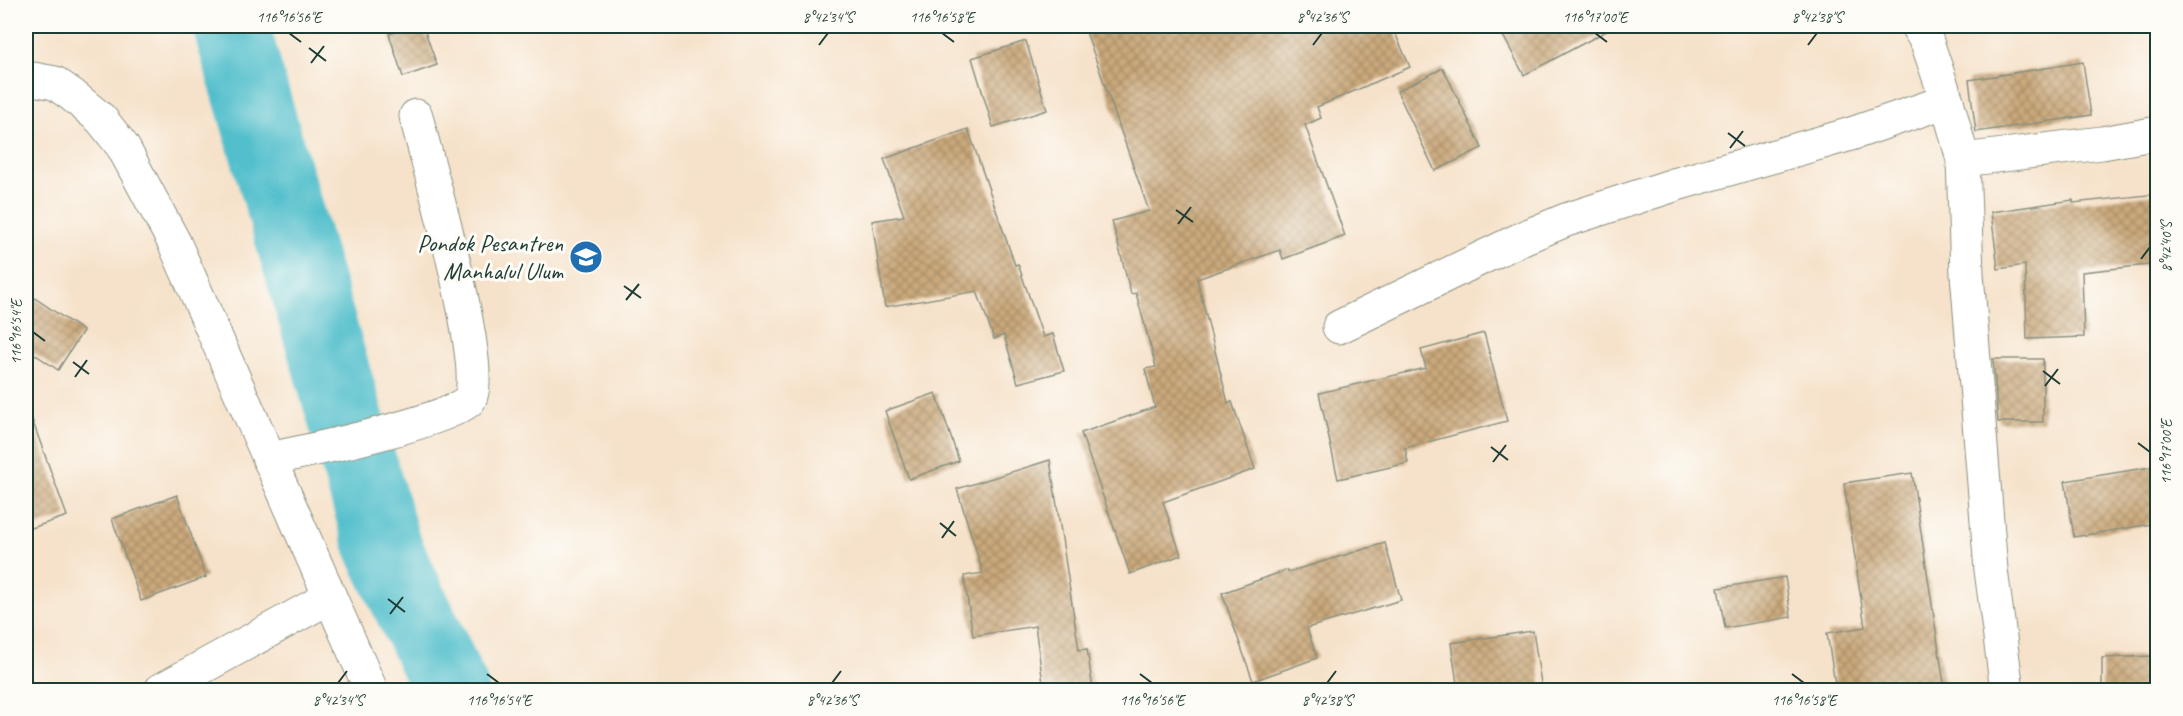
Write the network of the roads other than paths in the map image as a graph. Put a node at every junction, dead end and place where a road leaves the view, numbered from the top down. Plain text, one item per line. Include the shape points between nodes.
1 (1917, 26) edge
2 (26, 79) edge
3 (1947, 101) junction
4 (416, 116) dead end
5 (2157, 133) edge
6 (1962, 160) junction
7 (1339, 327) dead end
8 (269, 459) junction
9 (330, 597) junction
10 (161, 690) edge
11 (370, 690) edge
12 (2007, 690) edge

1 - 3 street via 1927,42
2 - 8 street via 54,83 72,95 101,119 123,147 174,242
3 - 6 street
3 - 7 street via 1566,220
4 - 8 street via 462,301 474,371 472,394 454,411
5 - 6 street
6 - 12 street via 1986,516
8 - 9 street
9 - 10 street
9 - 11 street

